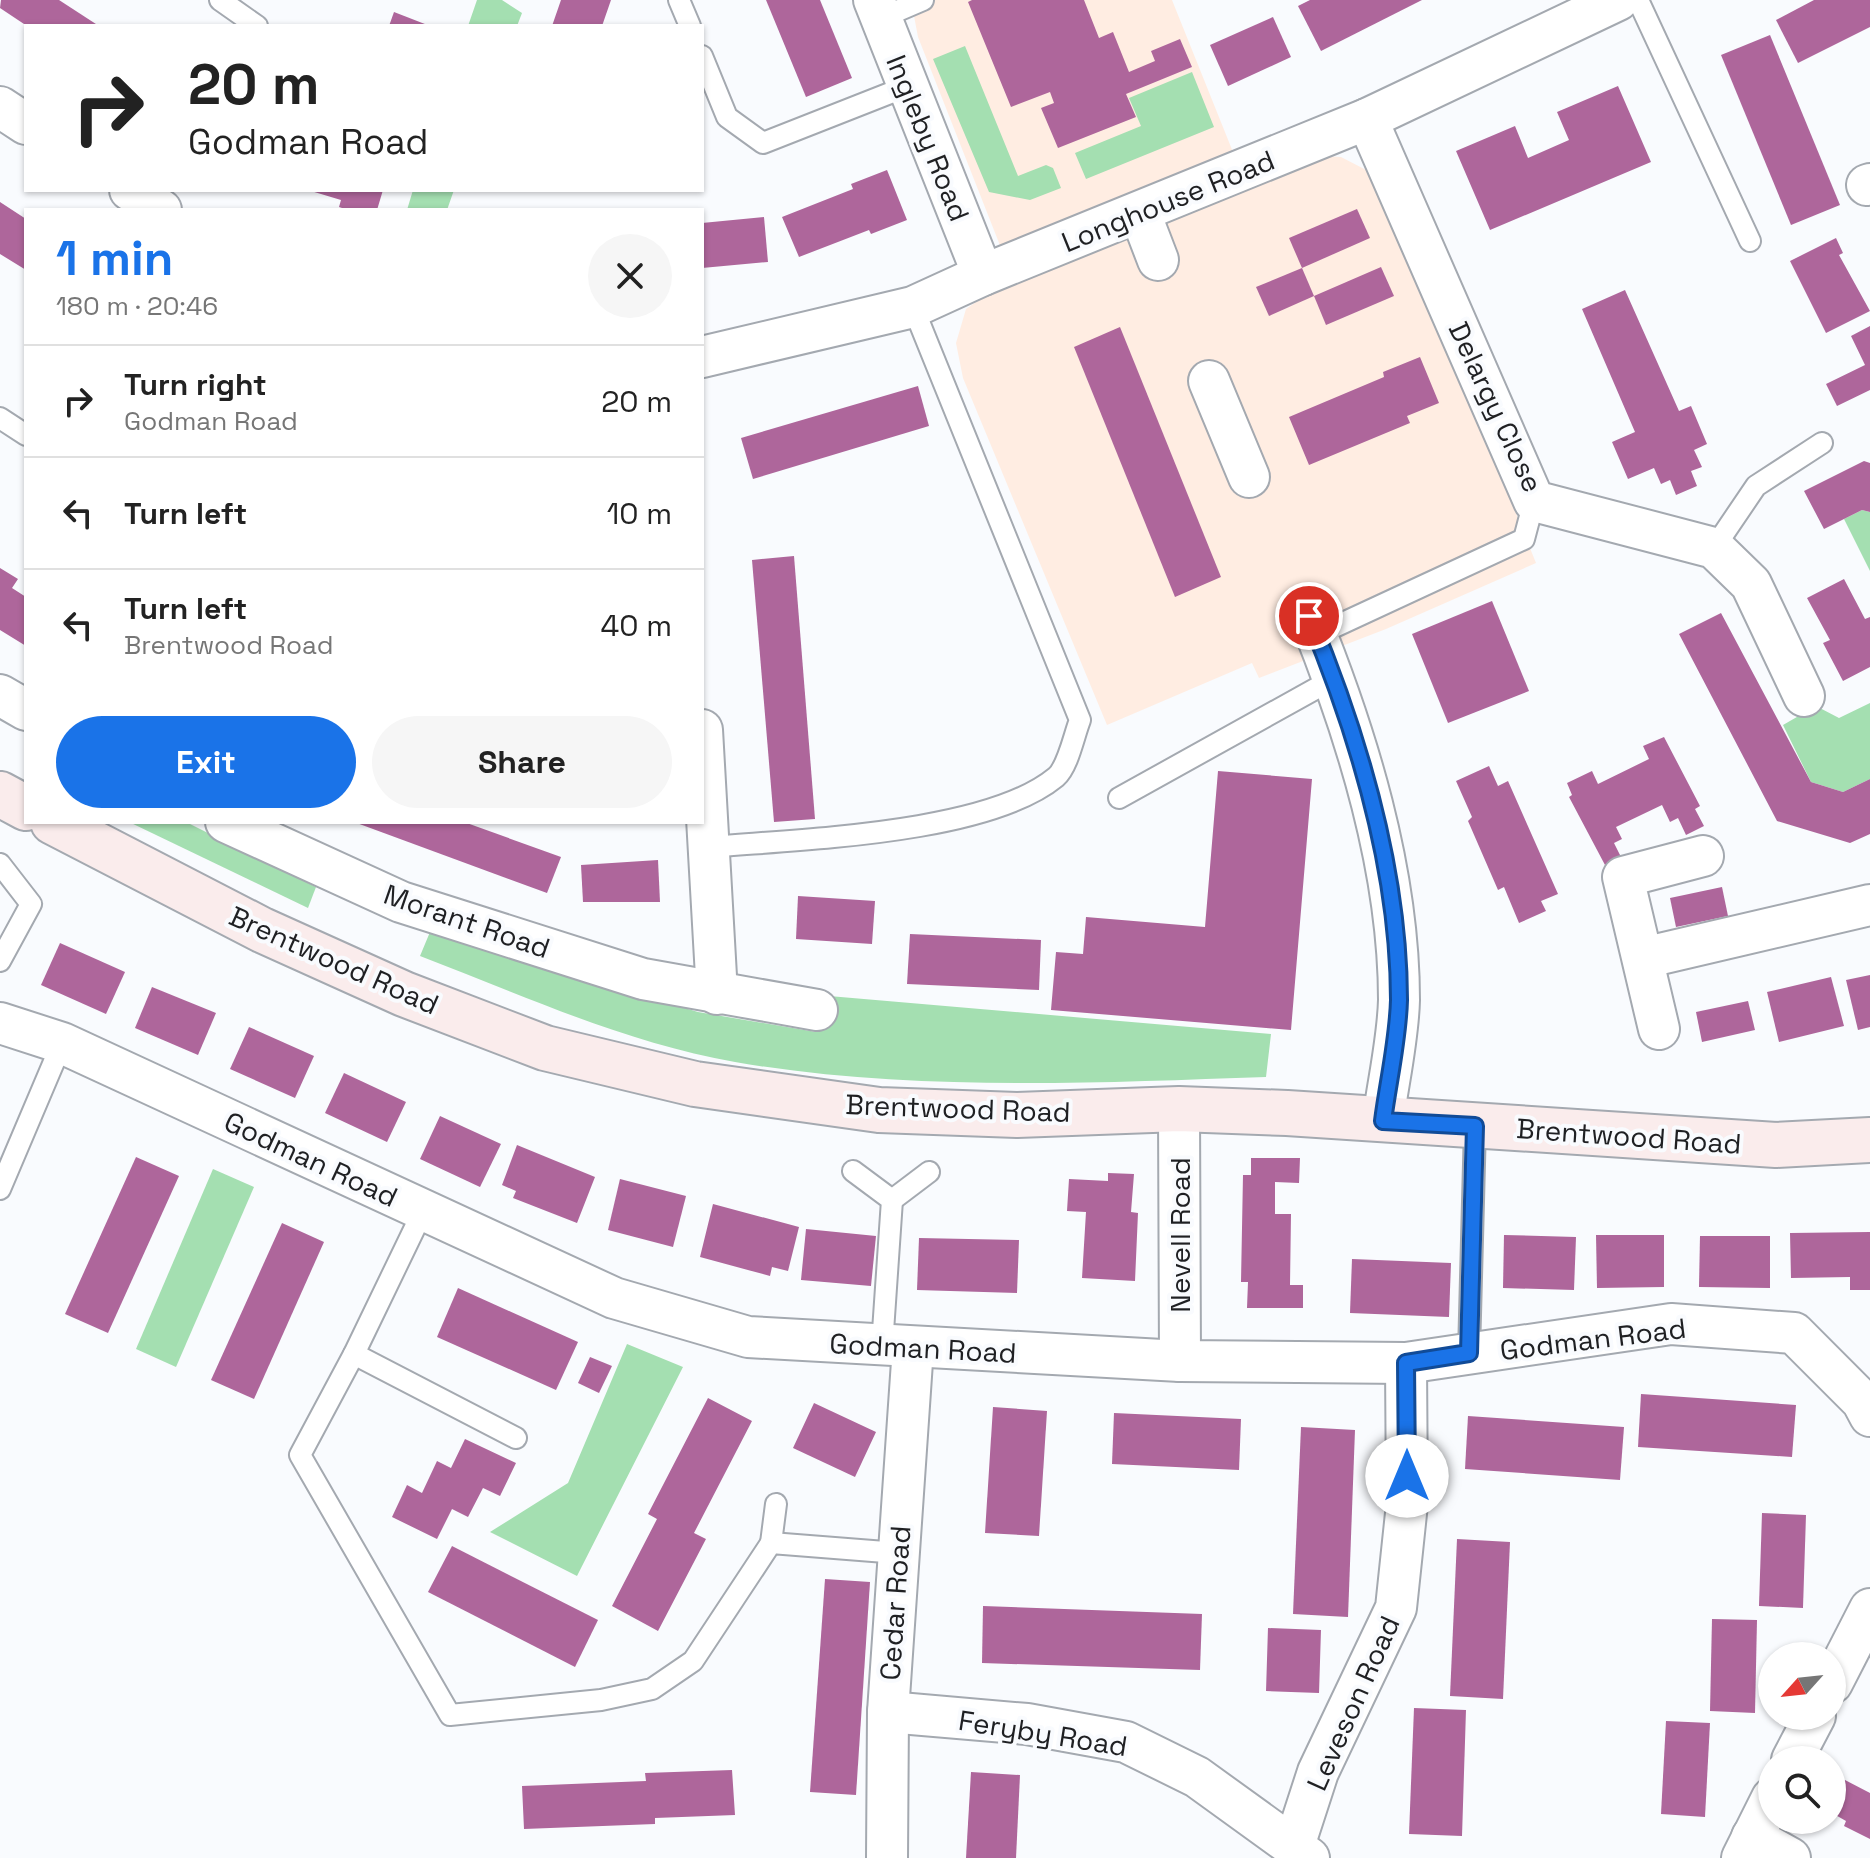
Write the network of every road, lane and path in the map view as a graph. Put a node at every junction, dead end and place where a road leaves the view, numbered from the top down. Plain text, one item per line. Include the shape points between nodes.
1 (220, 0) edge
2 (679, 0) edge
3 (923, 0) edge
4 (1618, 0) edge
5 (1638, 0) edge
6 (877, 9) edge
7 (254, 24) edge
8 (689, 24) edge
9 (704, 61) edge
10 (908, 86) junction
11 (0, 107) edge
12 (1367, 119) junction
13 (24, 123) edge
14 (133, 192) edge
15 (158, 208) edge
16 (1140, 213) junction
17 (1750, 241) dead end
18 (1158, 260) dead end
19 (983, 275) junction
20 (913, 307) junction
21 (704, 357) edge
22 (1209, 381) dead end
23 (0, 418) edge
24 (24, 434) edge
25 (1822, 443) dead end
26 (1249, 477) dead end
27 (1534, 501) junction
28 (1714, 548) junction
29 (1313, 626) joint
30 (1335, 678) junction
31 (0, 695) edge
32 (1804, 696) dead end
33 (24, 709) edge
34 (704, 759) edge
35 (0, 794) edge
36 (1119, 798) dead end
37 (24, 807) edge
38 (57, 824) edge
39 (230, 824) edge
40 (710, 847) junction
41 (1703, 856) dead end
42 (0, 864) edge
43 (1870, 905) edge
44 (1643, 958) junction
45 (0, 961) edge
46 (717, 994) junction
47 (817, 1010) dead end
48 (0, 1023) edge
49 (1659, 1029) dead end
50 (62, 1043) junction
51 (1179, 1109) junction
52 (1383, 1121) junction
53 (1475, 1126) junction
54 (1870, 1140) edge
55 (853, 1171) dead end
56 (929, 1172) dead end
57 (0, 1189) edge
58 (892, 1200) junction
59 (423, 1211) junction
60 (897, 1347) junction
61 (1469, 1353) junction
62 (354, 1354) junction
63 (1180, 1361) junction
64 (1406, 1363) junction
65 (1867, 1405) edge
66 (516, 1438) dead end
67 (776, 1504) dead end
68 (771, 1543) junction
69 (898, 1553) junction
70 (1870, 1609) edge
71 (1846, 1656) edge
72 (888, 1712) junction
73 (1758, 1825) edge
74 (1747, 1847) edge
75 (1301, 1853) edge
76 (887, 1858) edge
77 (1790, 1858) edge

1 - 7 lane
2 - 8 lane
3 - 6 lane
4 - 12 street, Longhouse Road
5 - 17 lane
6 - 10 street, Ingleby Road
9 - 10 lane via 727,117 763,143
10 - 19 street, Ingleby Road
11 - 13 street
12 - 16 street, Longhouse Road
12 - 27 street, Delargy Close
14 - 15 street
16 - 18 street
16 - 19 street, Longhouse Road
19 - 20 street, Longhouse Road
20 - 21 street, Longhouse Road
20 - 40 lane via 1080,720 1070,748 1059,775 1009,805 886,831
22 - 26 street
23 - 24 lane
25 - 28 lane via 1756,486
27 - 28 street, Delargy Close
27 - 29 lane via 1524,539
28 - 32 street, Delargy Close via 1751,584
29 - 30 street
30 - 36 lane
30 - 52 street via 1366,775 1389,889 1399,1001
31 - 33 street
34 - 40 street
35 - 37 street
38 - 51 street, Brentwood Road via 262,930 404,994 545,1048 695,1084 879,1110 1017,1115
39 - 46 street, Morant Road via 401,902 643,979
40 - 46 street
41 - 44 street via 1623,877
42 - 45 lane via 31,904
43 - 44 street
44 - 49 street
46 - 47 street, Morant Road
48 - 50 street, Godman Road
50 - 57 lane
50 - 59 street, Godman Road
51 - 52 street, Brentwood Road
51 - 63 street, Nevell Road
52 - 53 street, Brentwood Road
53 - 54 street, Brentwood Road via 1776,1145
53 - 61 lane
55 - 58 lane
56 - 58 lane
58 - 60 lane
59 - 60 street, Godman Road via 629,1302 748,1337
59 - 62 lane
60 - 63 street, Godman Road
60 - 69 street, Cedar Road
61 - 64 street, Godman Road
61 - 65 street, Godman Road via 1671,1324 1794,1333
62 - 66 lane
62 - 68 lane via 300,1455 450,1715 601,1700 652,1689 693,1661
63 - 64 street, Godman Road
64 - 75 street, Leveson Road via 1407,1504 1396,1608 1318,1772
67 - 68 lane
68 - 69 lane
69 - 72 street, Cedar Road
70 - 71 street
72 - 75 street, Feryby Road via 1027,1724 1126,1742 1197,1777
72 - 76 street, Cedar Road
73 - 74 street
74 - 77 street

